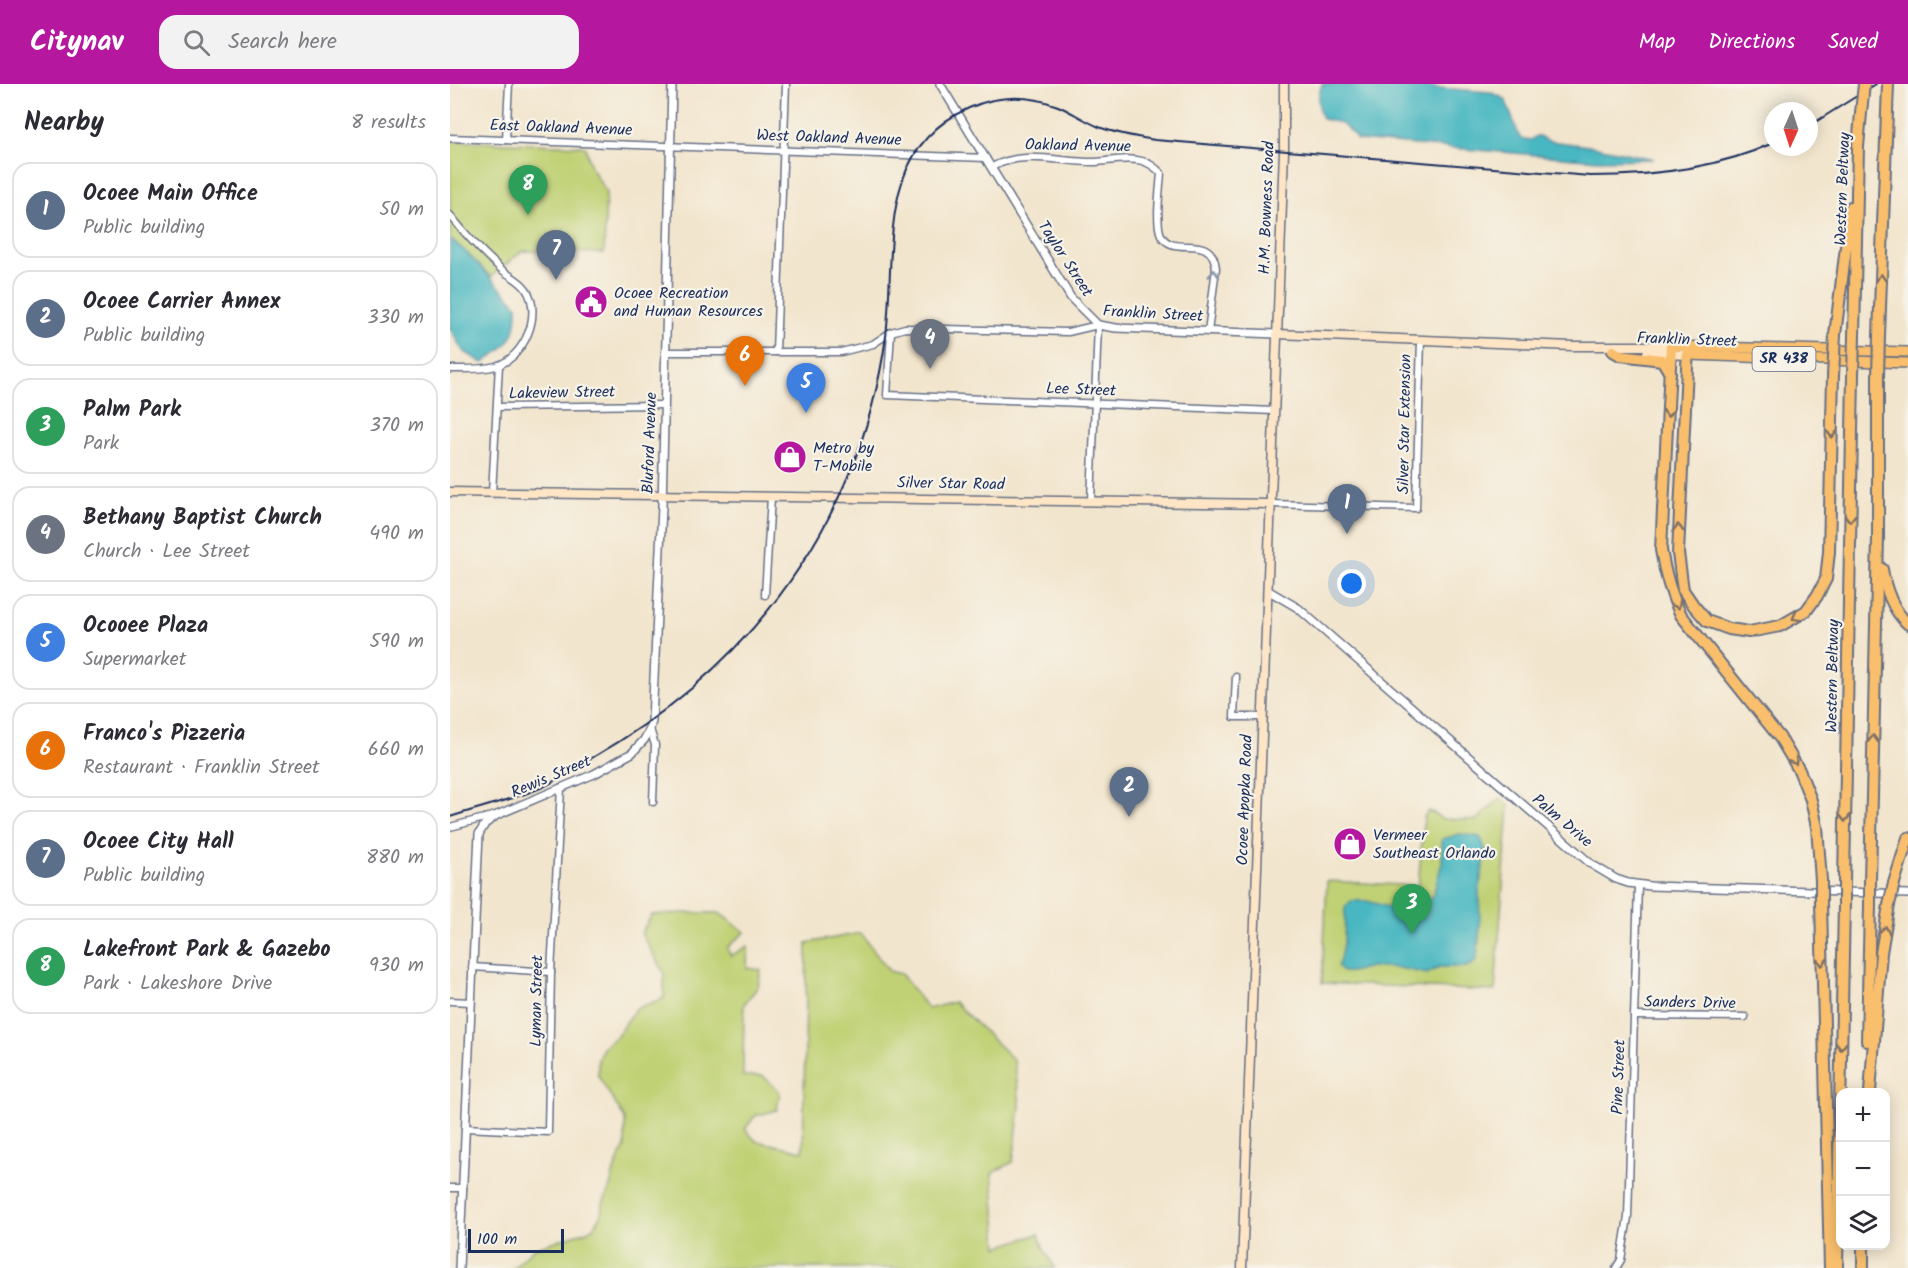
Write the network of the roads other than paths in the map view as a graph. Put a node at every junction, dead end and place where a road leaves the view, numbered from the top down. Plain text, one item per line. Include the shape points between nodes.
1 (508, 84) edge
2 (672, 84) edge
3 (786, 84) edge
4 (940, 84) edge
5 (1284, 84) edge
6 (1864, 84) edge
7 (1888, 84) edge
8 (450, 138) edge
9 (506, 140) junction
10 (671, 146) junction
11 (1858, 147) junction
12 (784, 150) junction
13 (986, 158) junction
14 (992, 167) junction
15 (450, 215) edge
16 (1098, 325) junction
17 (891, 332) junction
18 (1208, 332) junction
19 (1277, 334) junction
20 (1421, 340) junction
21 (1572, 345) junction
22 (1671, 350) junction
23 (1613, 351) junction
24 (1688, 351) junction
25 (666, 352) junction
26 (776, 352) junction
27 (1908, 352) edge
28 (1880, 357) junction
29 (1908, 363) edge
30 (499, 365) junction
31 (450, 369) edge
32 (1671, 375) junction
33 (1096, 404) junction
34 (664, 405) junction
35 (497, 407) junction
36 (1274, 411) junction
37 (450, 492) edge
38 (492, 493) junction
39 (662, 496) junction
40 (771, 497) junction
41 (1091, 501) junction
42 (1271, 504) junction
43 (1416, 508) joint
44 (1878, 538) junction
45 (1269, 591) junction
46 (765, 596) dead end
47 (1908, 624) edge
48 (1236, 677) dead end
49 (1263, 717) junction
50 (650, 729) junction
51 (561, 788) junction
52 (653, 802) dead end
53 (496, 815) junction
54 (450, 827) edge
55 (1908, 838) edge
56 (1638, 885) junction
57 (1908, 894) edge
58 (472, 966) junction
59 (551, 972) junction
60 (450, 1001) edge
61 (471, 1002) junction
62 (1634, 1016) junction
63 (1745, 1017) dead end
64 (1868, 1088) edge
65 (1868, 1088) edge
66 (465, 1128) junction
67 (450, 1188) edge
68 (463, 1188) junction
69 (1863, 1250) edge
70 (459, 1268) edge
71 (1242, 1268) edge
72 (1616, 1268) edge
73 (1830, 1268) edge
74 (1837, 1268) edge
75 (1863, 1268) edge

1 - 9 street
2 - 10 street, Bluford Avenue
3 - 12 street
4 - 13 street, Taylor Street
5 - 19 main road, H.M. Bowness Road
6 - 11 highway, Western Beltway, bridge
44 -> 7 highway, bridge via 1878,377
8 - 9 street, East Oakland Avenue
9 - 10 street, East Oakland Avenue
10 - 12 street, West Oakland Avenue
10 - 25 street, Bluford Avenue
11 -> 24 highway, bridge via 1835,335 1826,579 1806,611 1780,626 1749,632 1707,621 1683,590 1678,552
11 -> 74 highway, Western Beltway, bridge
12 - 13 street, West Oakland Avenue
12 - 26 street
13 - 14 street, Taylor Street
14 - 16 street, Taylor Street via 1071,297
18 -> 14 street, Oakland Avenue via 1215,259 1206,248 1173,244 1164,239 1159,227 1161,173 1153,165 1140,160 1028,157
15 - 30 street via 526,289 533,306 524,342
16 - 17 street, Franklin Street via 1068,332 914,327
16 - 18 street, Franklin Street
16 - 33 street
17 - 26 street, Franklin Street via 873,344 841,352
17 - 33 street, Lee Street via 887,395
18 - 19 street, Franklin Street
19 - 20 main road, Franklin Street / SR 438
19 - 36 main road, Ocoee Apopka Road
20 - 21 main road, Franklin Street / SR 438
20 - 43 street, Silver Star Extension
21 - 22 main road, Franklin Street / SR 438
21 - 23 main road, Franklin Street / SR 438
22 - 23 main road, Franklin Street / SR 438
22 - 24 main road, Franklin Street / SR 438
22 - 32 highway
23 - 32 highway via 1662,360
24 - 28 main road, Franklin Street / SR 438
25 - 26 street, Franklin Street
25 - 34 street, Bluford Avenue
27 - 28 main road, Franklin Street
28 - 29 main road, Franklin Street
30 - 31 street
30 - 35 street
32 -> 73 highway, bridge via 1661,550 1671,594 1681,615 1780,738 1799,770 1817,827
33 - 36 street, Lee Street
33 - 41 street
34 - 35 street, Lakeview Street
34 - 39 street, Bluford Avenue
35 - 38 street
36 - 42 main road, Ocoee Apopka Road
37 - 38 main road, Silver Star Road
38 - 39 main road, Silver Star Road
39 - 40 main road, Silver Star Road
39 - 50 street, Bluford Avenue
40 - 41 main road, Silver Star Road
40 - 46 street
41 - 42 main road, Silver Star Road
42 - 43 street, Silver Star Road
42 - 45 main road, Ocoee Apopka Road
44 - 47 highway via 1884,580 1893,605
64 -> 44 highway, bridge
45 - 49 main road, Ocoee Apopka Road
45 - 56 street, Palm Drive via 1298,608 1591,864 1616,879
48 - 49 street via 1234,717
49 - 71 main road, Ocoee Apopka Road
50 - 51 street, Rewis Street via 632,753
50 - 52 street, Bluford Avenue via 655,745
51 - 53 street, Rewis Street
51 - 59 street, Lyman Street
53 - 54 street, Rewis Street
53 - 58 street via 479,834
65 -> 55 highway, bridge via 1881,953 1889,904
56 - 57 street, Palm Drive
56 - 62 street, Pine Street
58 - 59 street
58 - 61 street
59 - 66 street, Lyman Street via 548,1132
60 - 61 street
61 - 66 street
62 - 63 street, Sanders Drive
62 - 72 street, Pine Street via 1628,1217 1624,1248
66 - 68 street
67 - 68 street
68 - 70 street
69 - 75 highway

